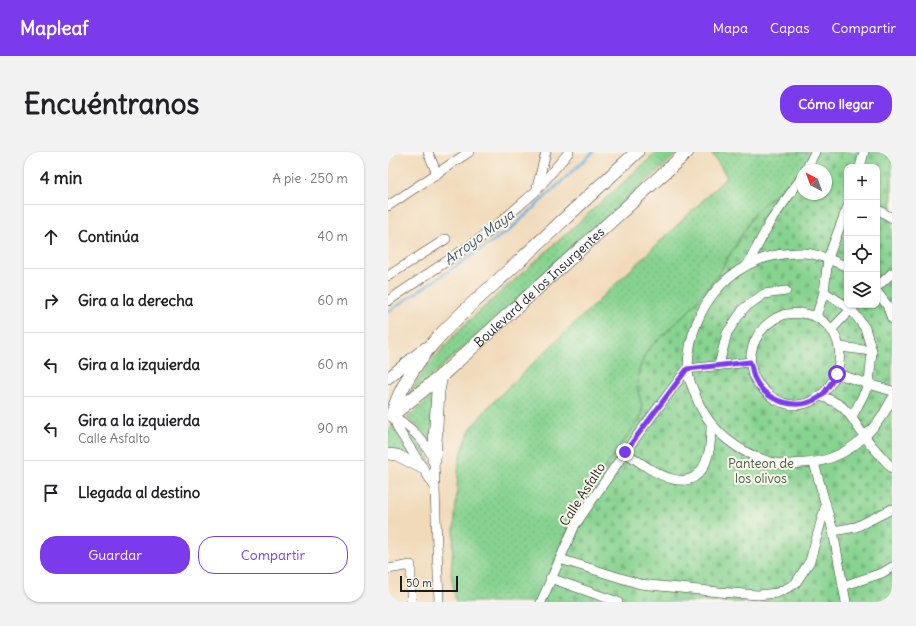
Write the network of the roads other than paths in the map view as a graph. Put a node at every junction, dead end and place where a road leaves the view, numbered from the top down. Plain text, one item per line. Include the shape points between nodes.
1 (428, 152) edge
2 (469, 152) edge
3 (546, 152) edge
4 (569, 152) edge
5 (636, 152) edge
6 (687, 152) edge
7 (815, 152) edge
8 (864, 152) edge
9 (809, 164) edge
10 (861, 164) edge
11 (437, 174) junction
12 (796, 185) edge
13 (536, 191) junction
14 (388, 206) edge
15 (880, 211) edge
16 (844, 216) edge
17 (892, 218) edge
18 (446, 240) dead end
19 (828, 258) junction
20 (748, 264) junction
21 (844, 266) edge
22 (892, 273) edge
23 (388, 276) edge
24 (880, 284) edge
25 (786, 291) dead end
26 (824, 292) junction
27 (880, 296) edge
28 (388, 301) edge
29 (844, 302) edge
30 (852, 308) edge
31 (854, 308) edge
32 (816, 317) junction
33 (892, 319) edge
34 (831, 330) junction
35 (433, 341) junction
36 (840, 346) junction
37 (872, 351) junction
38 (750, 362) junction
39 (720, 365) junction
40 (687, 369) junction
41 (837, 374) junction
42 (441, 376) junction
43 (388, 378) edge
44 (869, 384) junction
45 (892, 391) edge
46 (820, 396) junction
47 (892, 399) edge
48 (389, 415) edge
49 (852, 417) junction
50 (711, 425) junction
51 (865, 438) junction
52 (625, 452) junction
53 (388, 454) edge
54 (434, 460) junction
55 (814, 463) junction
56 (422, 468) junction
57 (892, 468) edge
58 (434, 487) junction
59 (826, 504) junction
60 (892, 509) edge
61 (833, 531) junction
62 (560, 559) junction
63 (892, 567) edge
64 (388, 569) edge
65 (550, 578) junction
66 (843, 586) junction
67 (411, 602) edge
68 (439, 602) edge
69 (541, 602) edge
70 (618, 602) edge
71 (846, 602) edge

1 - 11 street
2 - 11 street
3 - 13 street
4 - 13 street
5 - 35 highway
6 - 42 highway, Boulevard de los Insurgentes
7 - 9 street
8 - 10 street
11 - 14 street
12 - 20 street via 770,222
13 - 28 street via 488,233
15 - 17 street
16 - 19 street
18 - 23 street
19 - 20 street via 805,253 782,254
19 - 21 street
19 - 26 street
20 - 40 street via 724,280 703,306 692,331
22 - 24 street
25 - 39 street via 764,294 744,308 727,332
26 - 29 street
26 - 32 street
27 - 33 street via 887,305
30 - 34 street
31 - 37 street via 865,328
32 - 34 street
32 - 38 street via 801,313 783,315 764,327 753,342
34 - 36 street
35 - 43 main road
35 - 48 highway via 406,381
36 - 37 street
36 - 41 street
37 - 44 street
38 - 39 street
38 - 46 street via 754,377 765,392 782,404 800,405
39 - 40 street
40 - 50 street via 698,402
40 - 52 street, Calle Asfalto
41 - 44 street
41 - 46 street
42 - 48 highway, Boulevard de los Insurgentes
42 - 54 highway
44 - 45 street
44 - 49 street
46 - 49 street via 844,408
47 - 51 street via 884,416
48 - 54 street via 419,436
48 - 56 street
49 - 51 street
50 - 52 street via 709,454 697,476 688,480 662,476
50 - 55 street via 730,443 757,458 781,464
51 - 55 street via 837,456
51 - 57 street
52 - 62 street, Calle Asfalto via 575,525
53 - 56 main road via 397,455
54 - 58 street
55 - 59 street
56 - 58 street
58 - 68 street
59 - 61 street
59 - 62 street via 810,561 795,584 777,593 719,592 640,584
60 - 61 street via 856,527
61 - 66 street
62 - 65 street, Calle Asfalto
63 - 66 street
64 - 67 street via 411,565
65 - 69 street, Calle Asfalto
65 - 70 street
66 - 71 street

